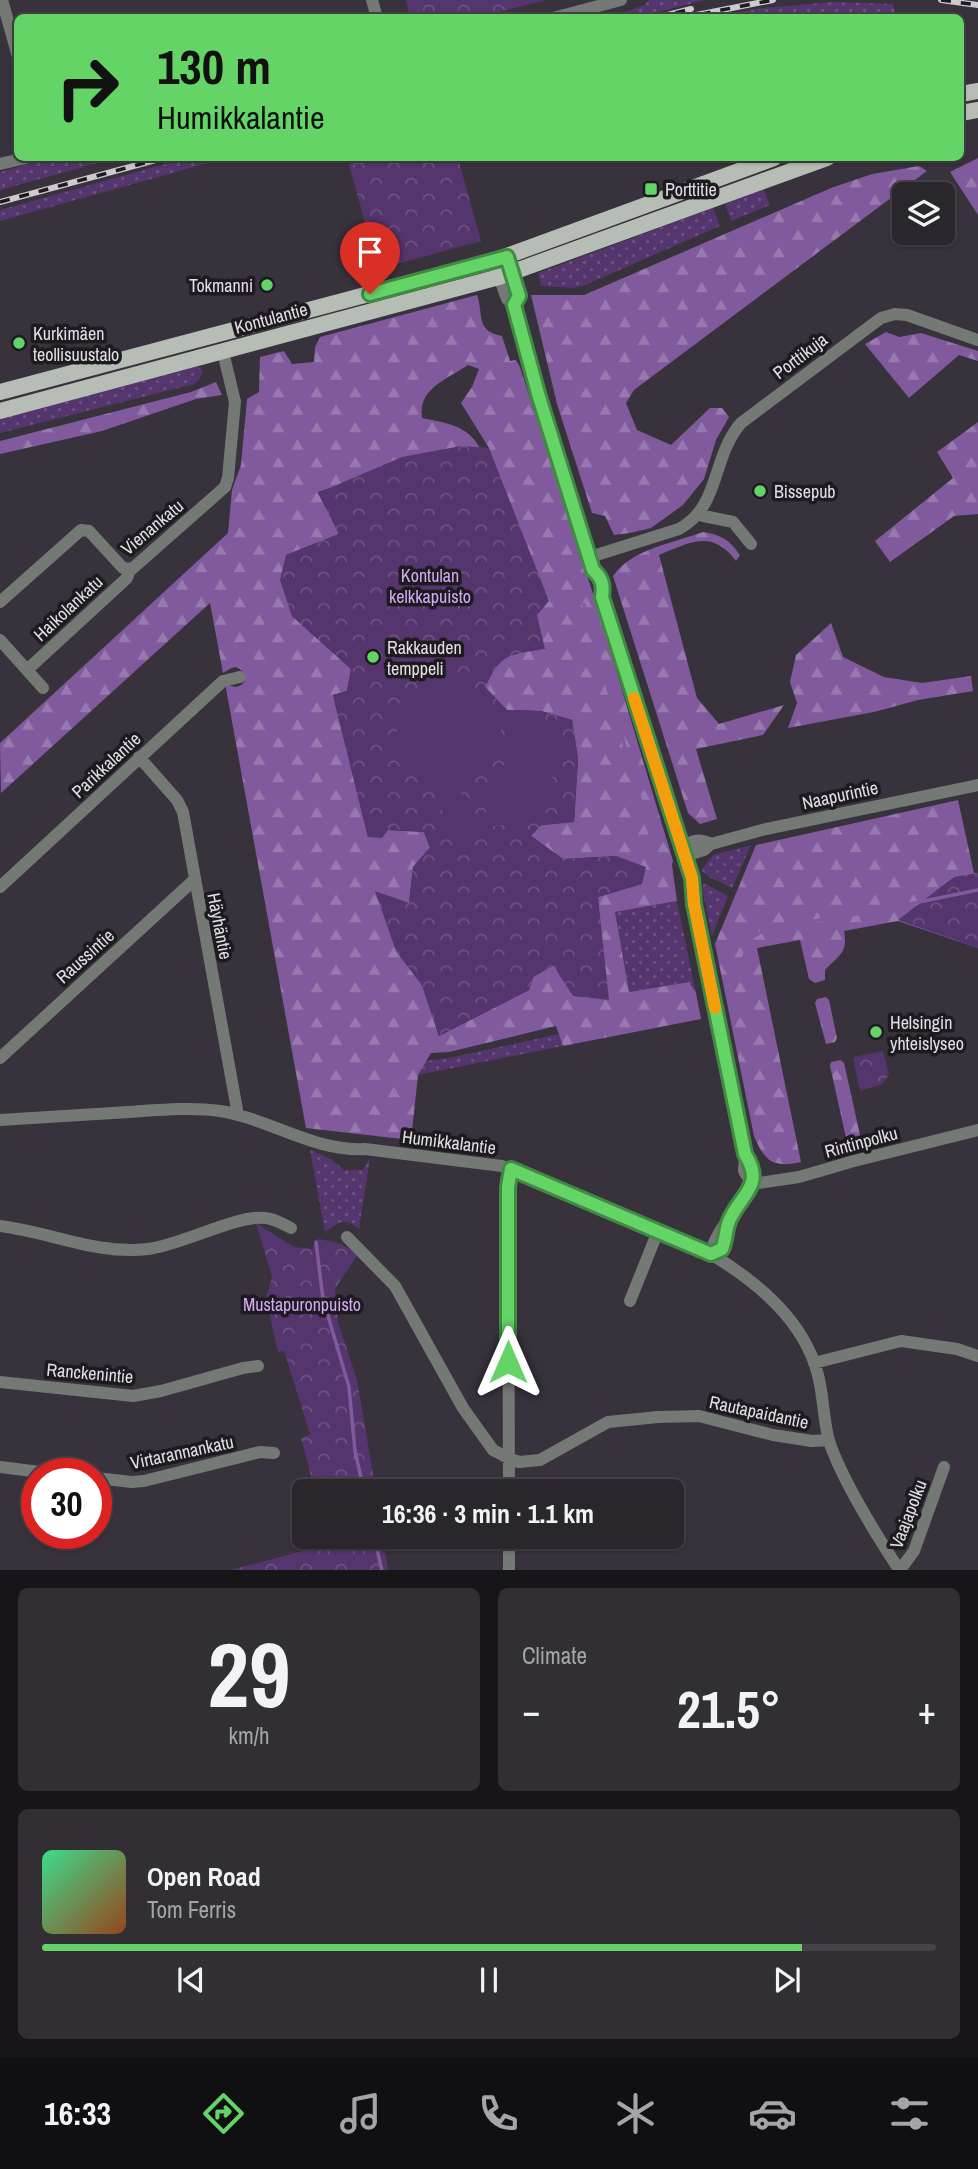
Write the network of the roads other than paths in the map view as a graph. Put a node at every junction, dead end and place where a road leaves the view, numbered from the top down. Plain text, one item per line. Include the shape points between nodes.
1 (2, 0) edge
2 (621, 0) edge
3 (568, 14) edge
4 (14, 43) edge
5 (767, 161) edge
6 (819, 161) edge
7 (503, 267) junction
8 (978, 340) edge
9 (223, 352) junction
10 (0, 392) edge
11 (0, 411) edge
12 (699, 515) junction
13 (751, 544) dead end
14 (592, 564) junction
15 (130, 570) junction
16 (0, 602) edge
17 (0, 640) edge
18 (27, 670) junction
19 (240, 677) dead end
20 (43, 688) dead end
21 (139, 757) junction
22 (978, 785) edge
23 (682, 852) junction
24 (193, 881) junction
25 (0, 887) edge
26 (0, 1058) edge
27 (237, 1115) junction
28 (0, 1120) edge
29 (978, 1130) edge
30 (511, 1169) junction
31 (752, 1184) junction
32 (0, 1226) edge
33 (291, 1228) dead end
34 (658, 1231) junction
35 (346, 1237) dead end
36 (711, 1254) junction
37 (630, 1301) dead end
38 (978, 1356) edge
39 (814, 1363) junction
40 (258, 1366) dead end
41 (0, 1381) edge
42 (829, 1440) junction
43 (274, 1453) dead end
44 (508, 1458) junction
45 (0, 1467) edge
46 (944, 1467) dead end
47 (21, 1470) edge
48 (509, 1479) edge
49 (112, 1480) edge
50 (509, 1549) edge
51 (509, 1570) edge
52 (900, 1570) edge

1 - 4 street
2 - 3 street
5 - 7 main road, Kontulantie
6 - 7 main road, Kontulantie
7 - 9 main road, Kontulantie
7 - 10 main road, Kontulantie
7 - 14 street via 519,296 514,305 539,397
8 - 12 street, Porttikuja via 906,315 881,318 741,424 727,443
9 - 11 main road, Kontulantie
9 - 15 street, Vienankatu via 235,402 225,487
12 - 13 street via 733,522
12 - 14 street via 680,529
14 - 23 street via 604,588 602,597
15 - 16 street, Vienankatu via 89,531 81,530
15 - 18 street, Haikolankatu via 127,578
17 - 18 street
18 - 20 street
19 - 21 street, Parikkalantie via 222,681
21 - 24 street, Häyhäntie via 180,806
21 - 25 street, Parikkalantie
22 - 23 street, Naapurintie via 784,825 711,844 694,853
23 - 31 street via 692,878 745,1154 754,1175
24 - 26 street, Raussintie
24 - 27 street, Häyhäntie
27 - 28 street, Humikkalantie via 161,1110
27 - 30 street, Humikkalantie via 349,1150
29 - 31 street, Rintinpolku via 799,1177
30 - 34 street, Humikkalantie
30 - 44 street
31 - 36 street via 731,1216 722,1249
32 - 33 street via 98,1248 135,1250 171,1246 259,1218
34 - 36 street, Humikkalantie
34 - 37 street
35 - 44 street via 395,1286 463,1408 493,1450
36 - 39 street, Humikkalantie via 779,1306 797,1328
38 - 39 street via 901,1341
39 - 42 street, Humikkalantie
40 - 41 street, Ranckenintie via 133,1396
42 - 44 street, Rautapaidantie via 773,1435 699,1416 658,1417 608,1422 540,1460
42 - 52 street, Humikkalantie via 861,1506
43 - 49 street, Virtarannankatu via 260,1452 144,1481
44 - 48 street
45 - 47 street
46 - 52 street, Vaajapolku via 914,1551
50 - 51 street

